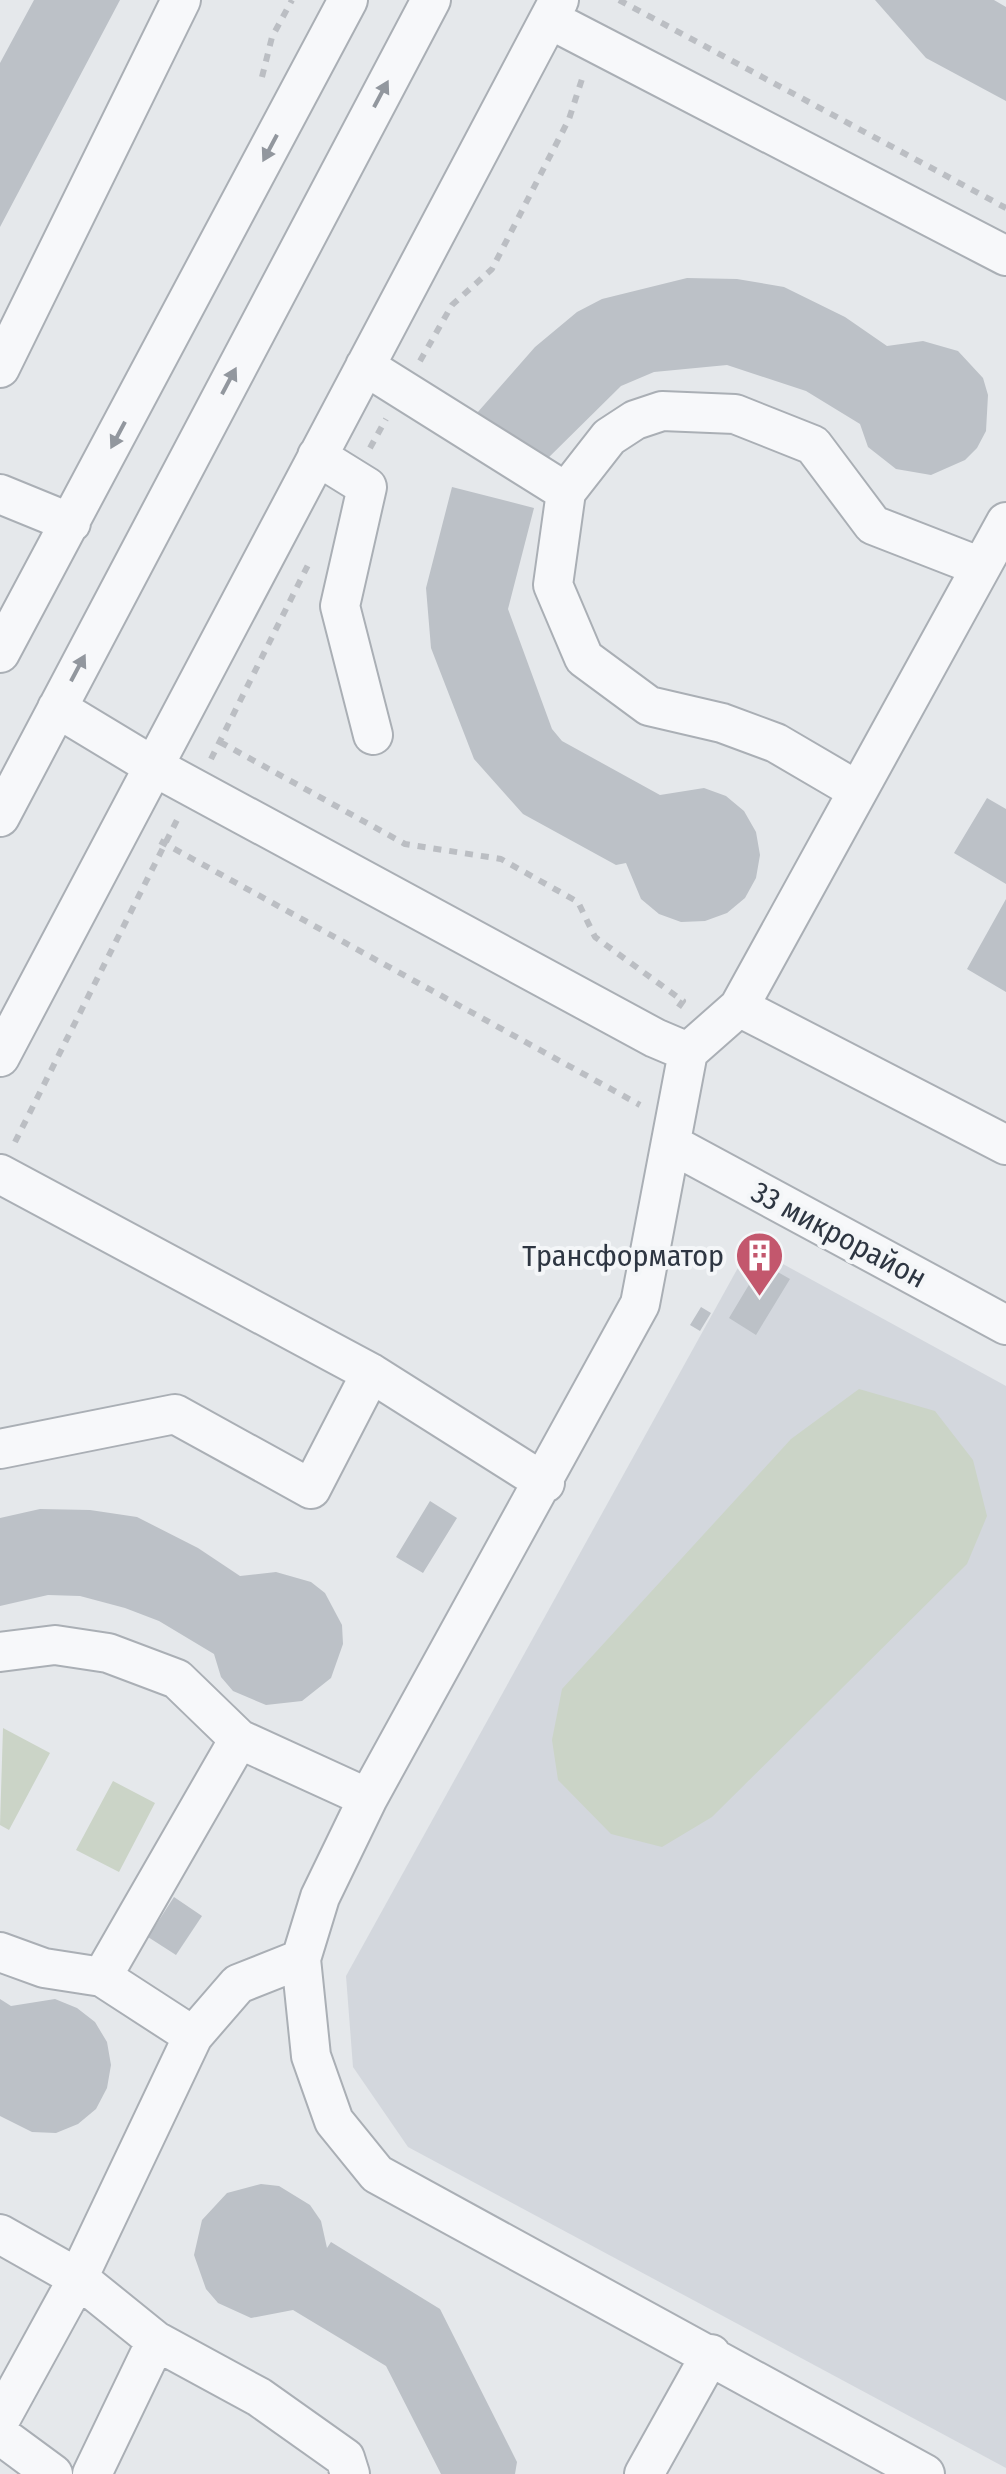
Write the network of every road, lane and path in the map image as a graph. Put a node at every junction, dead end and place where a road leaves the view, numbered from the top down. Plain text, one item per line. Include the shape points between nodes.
1 (181, 0) edge
2 (348, 0) edge
3 (431, 0) edge
4 (620, 0) edge
5 (554, 9) edge
6 (594, 42) junction
7 (1006, 208) edge
8 (1006, 256) edge
9 (365, 366) junction
10 (0, 368) edge
11 (403, 390) junction
12 (317, 456) junction
13 (353, 476) junction
14 (566, 492) junction
15 (0, 494) edge
16 (71, 522) junction
17 (1006, 522) edge
18 (318, 547) dead end
19 (981, 567) junction
20 (5, 632) edge
21 (56, 708) junction
22 (373, 735) dead end
23 (220, 742) junction
24 (152, 766) junction
25 (196, 789) junction
26 (858, 791) junction
27 (0, 817) edge
28 (123, 822) junction
29 (163, 843) junction
30 (739, 1008) junction
31 (672, 1045) junction
32 (0, 1057) edge
33 (673, 1144) junction
34 (1006, 1145) edge
35 (11, 1179) edge
36 (1006, 1325) edge
37 (370, 1373) junction
38 (0, 1449) edge
39 (545, 1483) junction
40 (0, 1652) edge
41 (239, 1739) junction
42 (368, 1798) junction
43 (0, 1952) edge
44 (301, 1959) junction
45 (102, 1977) junction
46 (193, 2036) junction
47 (0, 2234) edge
48 (78, 2278) junction
49 (156, 2341) junction
50 (711, 2354) junction
51 (0, 2420) edge
52 (0, 2435) edge
53 (54, 2474) edge
54 (92, 2474) edge
55 (350, 2474) edge
56 (644, 2474) edge
57 (925, 2474) edge

1 - 10 street
2 -> 16 street
21 -> 3 street
4 - 6 path
4 - 7 path
5 - 6 street
5 - 9 street
6 - 8 street
6 - 11 path via 569,119 492,269 452,305
9 - 11 street
9 - 12 street
11 - 13 path
11 - 14 street
12 - 13 street
12 - 24 street
13 - 22 street via 367,487 340,606
14 - 19 street via 608,437 635,420 681,410 735,414 813,445 873,525
14 - 26 street via 553,585 584,658 649,706 776,743
15 - 16 street
16 - 20 street
17 - 19 street
18 - 23 path
19 - 26 street
21 - 24 street
21 - 27 street
23 - 25 path
23 - 31 path via 405,844 500,859 578,902 596,937 683,1001
24 - 25 street
24 - 28 street
25 - 29 path
25 - 31 street
26 - 30 street
28 - 29 path
28 - 32 street
29 - 31 path via 649,1110
29 - 35 path via 14,1140
30 - 31 street
30 - 34 street
31 - 33 street
33 - 36 street, 33 микрорайон
33 - 39 street via 640,1304
35 - 37 street
37 - 38 street via 311,1489 176,1414
37 - 39 street
39 - 42 street
40 - 41 street via 55,1645 108,1653 177,1679
41 - 42 street
41 - 45 street
42 - 44 street via 320,1897
43 - 45 street via 44,1968
44 - 46 street via 238,1984
44 - 50 street via 311,2056 328,2105 377,2174
45 - 46 street
46 - 48 street
47 - 48 street
48 - 49 street
48 - 51 street
49 - 54 street
49 - 55 street via 260,2397 345,2458
50 - 56 street
50 - 57 street
52 - 53 street

